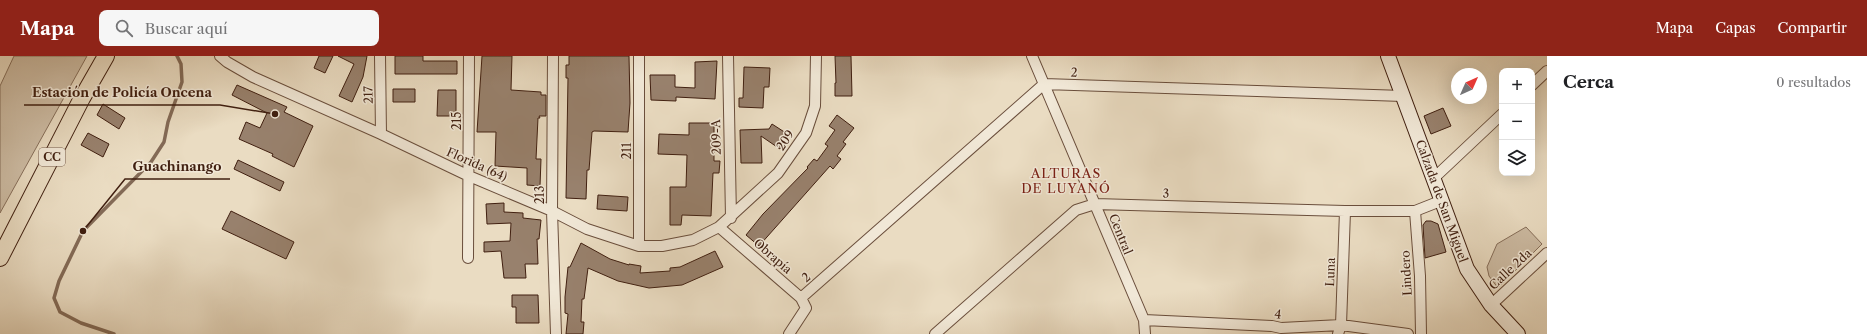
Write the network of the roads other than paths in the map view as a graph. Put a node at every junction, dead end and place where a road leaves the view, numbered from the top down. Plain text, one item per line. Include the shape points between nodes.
1 (106, 56) edge
2 (220, 56) edge
3 (380, 56) edge
4 (469, 56) edge
5 (552, 56) edge
6 (639, 56) edge
7 (728, 56) edge
8 (816, 56) edge
9 (1032, 56) edge
10 (1388, 56) edge
11 (1547, 71) edge
12 (1535, 82) edge
13 (1044, 84) junction
14 (1403, 96) junction
15 (1499, 117) edge
16 (381, 134) junction
17 (469, 176) junction
18 (1434, 178) junction
19 (1442, 200) junction
20 (1095, 204) junction
21 (552, 211) junction
22 (1345, 211) junction
23 (1415, 211) junction
24 (731, 218) junction
25 (719, 227) junction
26 (639, 246) junction
27 (1547, 253) edge
28 (0, 258) edge
29 (468, 258) dead end
30 (801, 298) junction
31 (1491, 305) junction
32 (1144, 320) junction
33 (1339, 330) edge
34 (1277, 331) edge
35 (556, 334) edge
36 (789, 334) edge
37 (935, 334) edge
38 (1145, 334) edge
39 (1408, 334) edge
40 (1421, 334) edge
41 (1518, 334) edge

1 - 28 main road, CC
2 - 16 street, Florida (64) via 253,77
3 - 16 street, 217
4 - 17 street, 215
5 - 21 street, 213
6 - 26 street, 211
7 - 24 street, 209-A
8 - 24 street, 209 via 815,106 806,133 778,173
9 - 13 street, Central
10 - 14 main road, Calzada de San Miguel
11 - 12 street
13 - 14 street, 2
13 - 20 street, Central
13 - 30 street, 2
14 - 18 main road, Calzada de San Miguel
15 - 18 street
16 - 17 street, Florida (64)
17 - 21 street, Florida (64)
17 - 29 street, 215
18 - 19 main road, Calzada de San Miguel
19 - 23 street, 3
19 - 31 main road, Calzada de San Miguel via 1467,268
20 - 22 street, 3
20 - 32 street, Central
20 - 37 street, 3 via 1076,210
21 - 26 street, Florida (64) via 587,229
21 - 35 street, 213
22 - 23 street, 3
22 - 33 street, Luna
23 - 40 street, Lindero
24 - 25 street, Florida (64)
25 - 26 street, Florida (64) via 681,243
25 - 30 street, Obrapía
27 - 31 street, Calle 2da
30 - 36 street, Obrapía via 806,308
31 - 41 main road, Calzada de San Miguel
32 - 34 street, 4 via 1272,326
32 - 38 street, Central
33 - 34 street, 4
33 - 39 street, 4

